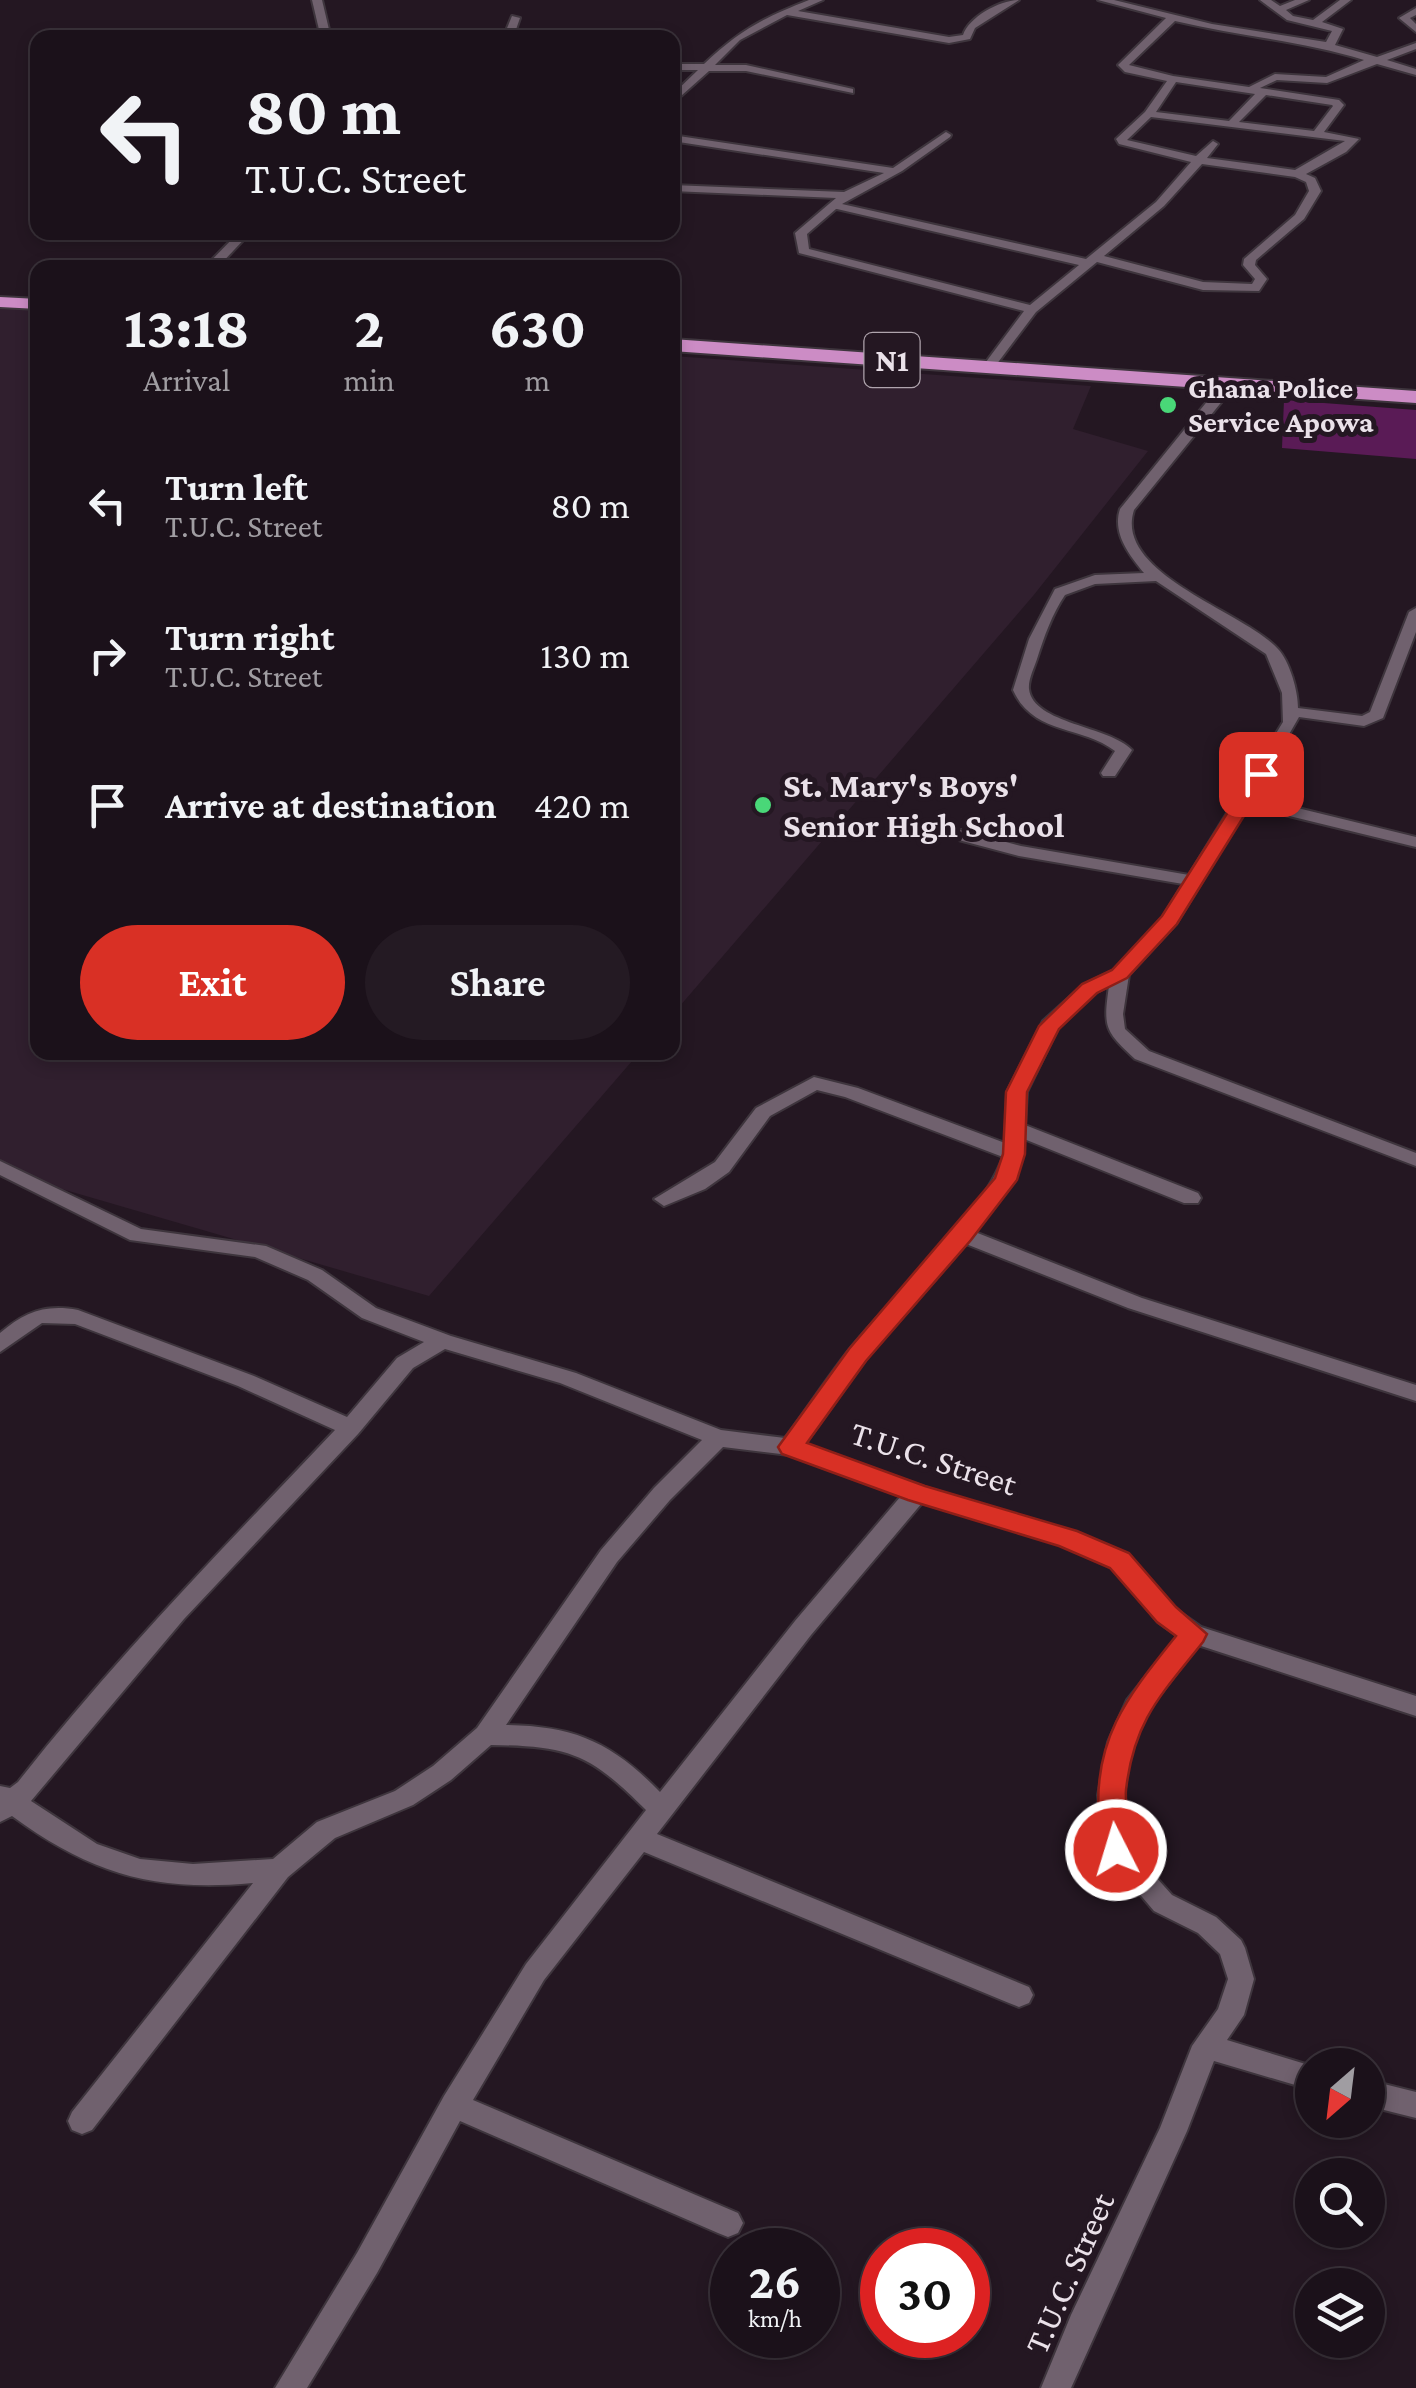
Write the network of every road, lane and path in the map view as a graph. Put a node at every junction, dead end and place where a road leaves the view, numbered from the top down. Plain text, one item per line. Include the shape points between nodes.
1 (316, 0) edge
2 (818, 0) edge
3 (1014, 0) edge
4 (1104, 0) edge
5 (1265, 0) edge
6 (1304, 0) edge
7 (1346, 0) edge
8 (1138, 4) edge
9 (1278, 10) junction
10 (1416, 11) edge
11 (786, 12) junction
12 (515, 18) dead end
13 (1172, 18) junction
14 (1314, 24) junction
15 (1416, 29) edge
16 (324, 30) edge
17 (511, 30) edge
18 (1328, 46) junction
19 (1416, 46) edge
20 (1372, 62) junction
21 (680, 67) edge
22 (707, 68) junction
23 (1416, 72) edge
24 (1173, 79) junction
25 (1252, 88) junction
26 (1265, 90) junction
27 (849, 91) dead end
28 (680, 93) edge
29 (1149, 114) junction
30 (1230, 126) junction
31 (1319, 132) junction
32 (946, 134) dead end
33 (680, 139) edge
34 (1213, 144) dead end
35 (1199, 160) junction
36 (894, 171) junction
37 (1298, 174) junction
38 (680, 189) edge
39 (842, 201) junction
40 (238, 240) edge
41 (218, 260) edge
42 (1090, 260) junction
43 (0, 302) edge
44 (30, 304) edge
45 (1032, 309) junction
46 (0, 316) edge
47 (30, 318) edge
48 (680, 347) edge
49 (680, 359) edge
50 (989, 366) junction
51 (1111, 377) junction
52 (1227, 386) junction
53 (1416, 397) edge
54 (1158, 577) junction
55 (1416, 612) edge
56 (1293, 712) junction
57 (1110, 773) dead end
58 (1246, 800) junction
59 (961, 835) dead end
60 (1416, 842) edge
61 (1194, 880) junction
62 (1120, 974) junction
63 (1014, 1128) junction
64 (1014, 1154) junction
65 (1416, 1160) edge
66 (0, 1167) edge
67 (664, 1198) dead end
68 (1191, 1198) dead end
69 (962, 1235) junction
70 (444, 1341) junction
71 (0, 1345) edge
72 (1416, 1393) edge
73 (350, 1428) junction
74 (718, 1438) junction
75 (791, 1447) junction
76 (917, 1493) junction
77 (1193, 1634) junction
78 (1416, 1706) edge
79 (486, 1735) junction
80 (4, 1802) edge
81 (661, 1809) junction
82 (638, 1838) junction
83 (279, 1869) junction
84 (1018, 1995) dead end
85 (1206, 2046) junction
86 (1295, 2073) edge
87 (1385, 2097) edge
88 (454, 2105) junction
89 (1416, 2105) edge
90 (82, 2121) dead end
91 (728, 2222) dead end
92 (290, 2388) edge
93 (1056, 2388) edge

1 - 16 street
2 - 11 street
3 - 11 street via 970,26 967,37 949,40
4 - 8 street
5 - 9 street
6 - 9 street
7 - 14 street
8 - 13 street
9 - 14 street
10 - 15 street via 1404,18
11 - 22 street via 737,38
12 - 17 street
13 - 18 street
13 - 24 street via 1123,64
14 - 18 street via 1338,29
18 - 20 street
19 - 20 street
20 - 23 street
20 - 25 street via 1327,80 1275,78
21 - 22 street
22 - 27 street via 772,72
22 - 28 street
24 - 25 street
24 - 29 street
25 - 26 street
26 - 30 street
26 - 31 street via 1339,105
29 - 30 street
29 - 35 street via 1123,142
30 - 31 street
31 - 37 street via 1354,139
32 - 36 street
33 - 36 street
34 - 35 street
35 - 37 street
35 - 42 street via 1160,204
36 - 39 street
37 - 42 street via 1315,191 1300,216 1250,259 1260,279 1254,288 1204,286
38 - 39 street
39 - 42 street
39 - 45 street via 801,233 803,251
40 - 41 street
42 - 45 street
43 - 44 highway
45 - 50 street
46 - 47 highway
48 - 50 highway, N1
49 - 51 highway, N1 via 1036,381
50 - 51 highway, N1
51 - 52 highway, N1
52 - 53 highway, N1
52 - 54 street via 1127,509 1128,539
54 - 56 street via 1272,652
54 - 57 street via 1087,582 1060,592 1048,606 1022,680 1030,707 1047,720 1124,750
55 - 56 street via 1377,715 1364,722
56 - 58 street, T.U.C. Street
58 - 60 street
58 - 61 street, T.U.C. Street
59 - 61 street
61 - 62 street, T.U.C. Street via 1170,920
62 - 63 street, T.U.C. Street via 1089,988 1050,1026 1016,1092
62 - 65 street via 1116,1032 1142,1054
63 - 64 street, T.U.C. Street
63 - 68 street
64 - 67 street via 814,1083 762,1112 722,1168
64 - 69 street, T.U.C. Street via 1005,1180
66 - 70 street via 137,1235 227,1245 287,1261 370,1313
69 - 72 street via 1135,1303
69 - 75 street, T.U.C. Street via 857,1355
70 - 73 street via 405,1363
70 - 74 street via 568,1378
71 - 73 street via 37,1314 78,1317
73 - 80 street via 176,1612 28,1789
74 - 75 street
74 - 79 street via 609,1556
75 - 76 street, T.U.C. Street
76 - 77 street, T.U.C. Street via 1120,1560 1166,1614
76 - 81 street
77 - 78 street
77 - 85 street, T.U.C. Street via 1136,1708 1120,1742 1111,1795 1116,1850 1163,1902 1207,1924 1232,1948 1242,1979 1230,2015
79 - 81 street via 576,1741 614,1760
79 - 83 street via 404,1798 326,1830
80 - 83 street via 135,1870 200,1878
81 - 82 street
82 - 84 street
82 - 88 street via 535,1972
83 - 90 street
85 - 86 street
85 - 93 street, T.U.C. Street
87 - 89 street
88 - 91 street
88 - 92 street

